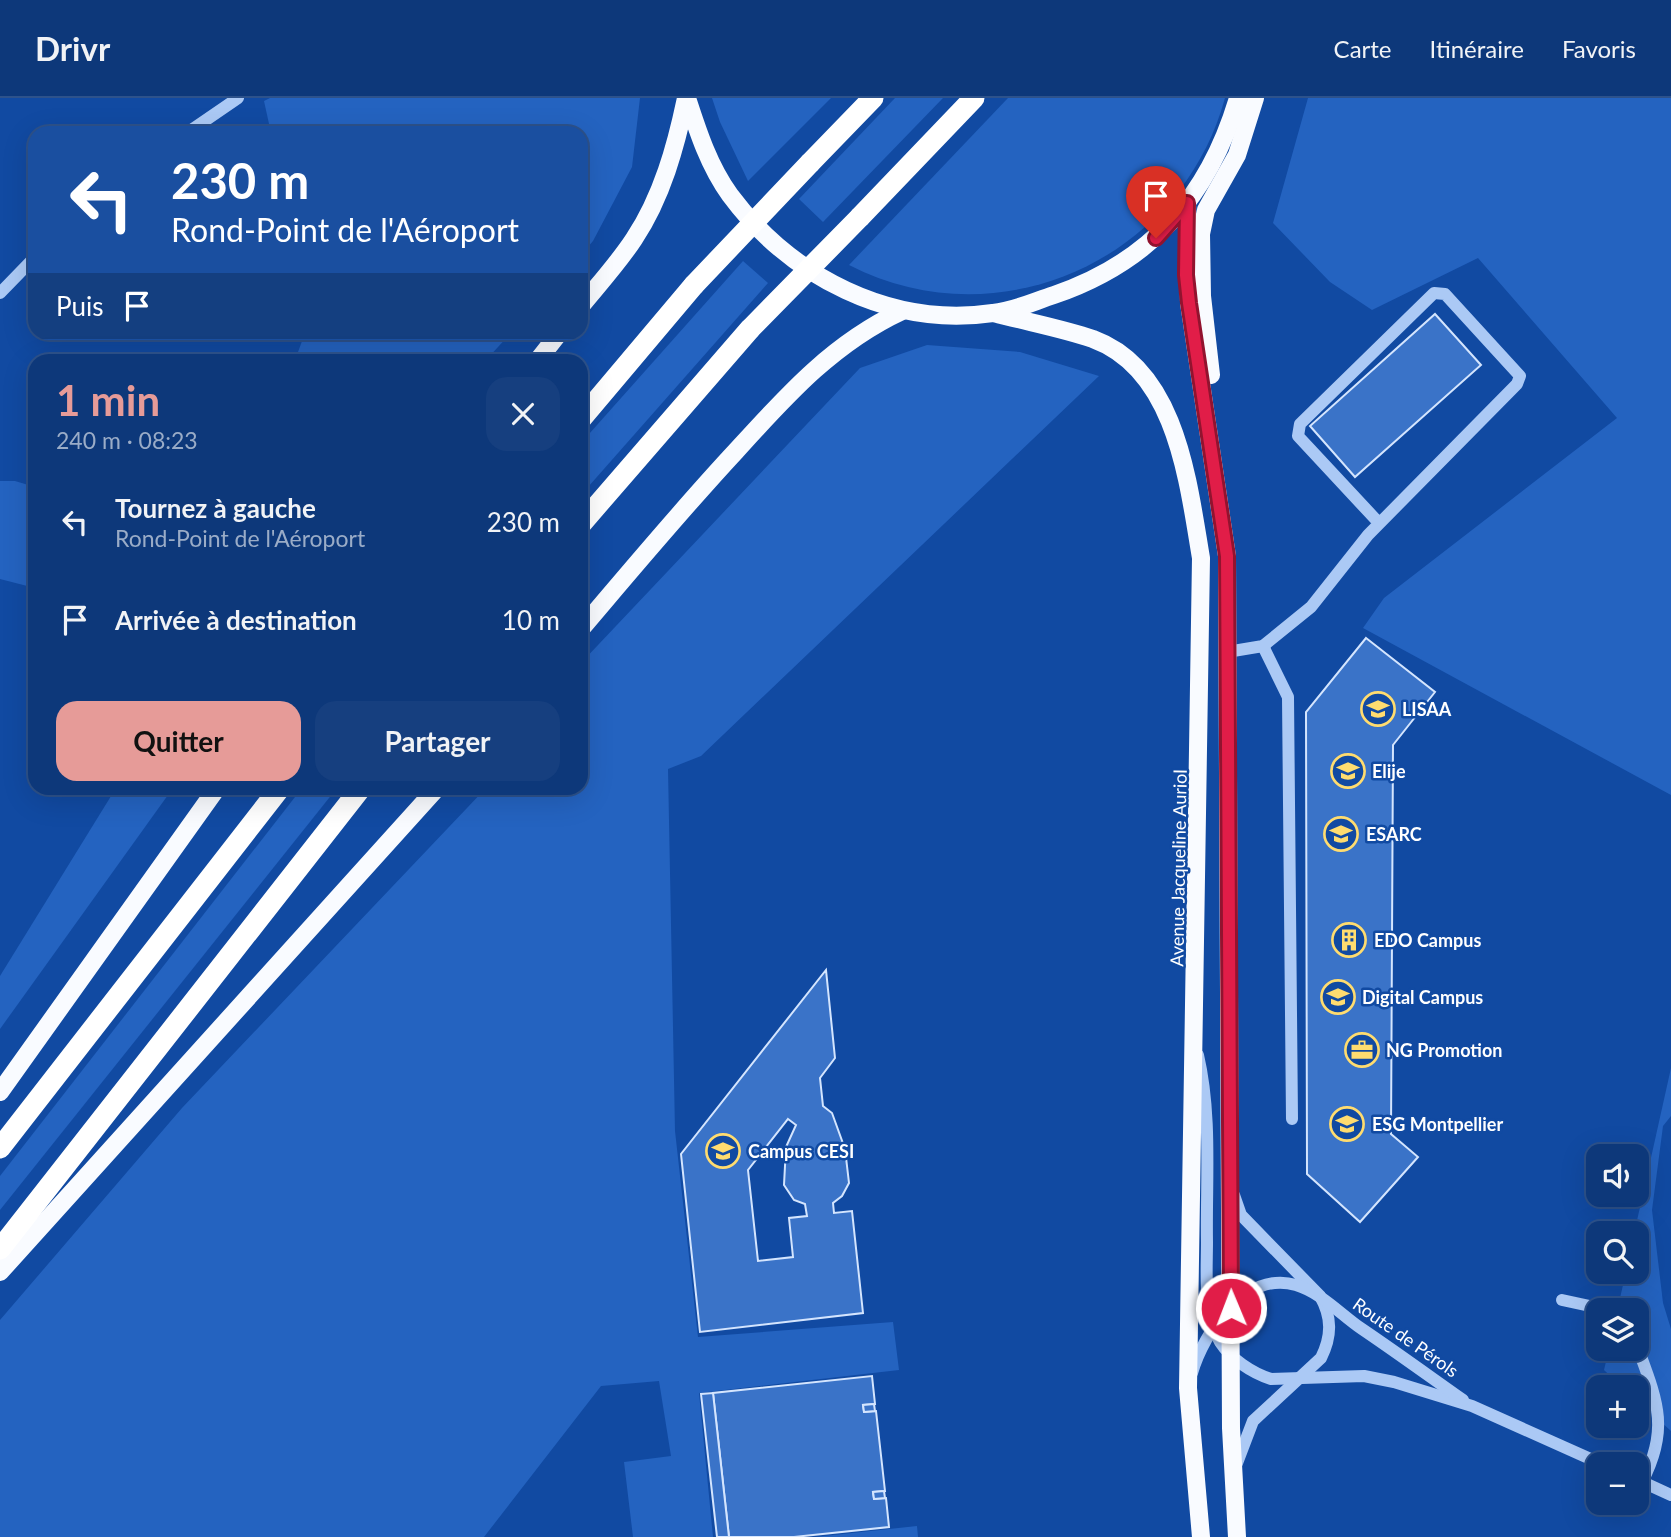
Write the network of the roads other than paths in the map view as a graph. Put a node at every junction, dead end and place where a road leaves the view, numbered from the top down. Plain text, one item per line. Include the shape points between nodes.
1 (238, 98) edge
2 (687, 98) edge
3 (873, 98) edge
4 (974, 98) edge
5 (1238, 98) edge
6 (1255, 98) edge
7 (197, 126) edge
8 (1187, 203) junction
9 (28, 264) edge
10 (0, 293) edge
11 (588, 297) edge
12 (902, 311) junction
13 (994, 313) junction
14 (554, 340) edge
15 (543, 354) edge
16 (588, 411) edge
17 (1218, 487) junction
18 (588, 516) edge
19 (1379, 523) junction
20 (588, 621) edge
21 (1263, 646) junction
22 (1227, 652) junction
23 (212, 795) edge
24 (275, 795) edge
25 (357, 795) edge
26 (431, 795) edge
27 (1196, 1048) junction
28 (0, 1092) edge
29 (1292, 1119) dead end
30 (0, 1148) edge
31 (1229, 1171) junction
32 (0, 1249) edge
33 (0, 1272) edge
34 (1320, 1296) junction
35 (1562, 1300) dead end
36 (1586, 1305) edge
37 (1231, 1308) junction
38 (1214, 1328) junction
39 (1231, 1356) junction
40 (1642, 1361) edge
41 (1295, 1379) junction
42 (1188, 1388) junction
43 (1472, 1406) junction
44 (1586, 1457) edge
45 (1649, 1462) edge
46 (1235, 1474) junction
47 (1649, 1485) edge
48 (1671, 1495) edge
49 (1201, 1537) edge
50 (1237, 1537) edge

1 - 7 street
2 - 11 main road via 656,199 635,238
2 - 12 main road via 703,147 730,194 767,237 806,270 853,294
3 - 16 highway, bridge via 694,285
4 - 18 highway, bridge via 750,329
5 - 8 main road via 1210,171
6 - 17 main road via 1237,155 1206,210 1201,234
8 - 13 main road via 1156,238 1122,265 1085,284
8 - 17 main road via 1188,294
9 - 10 street
12 - 13 main road
12 - 20 main road via 866,327 806,374
13 - 27 main road, Avenue Jacqueline Auriol via 1094,340 1145,375 1164,409 1187,477 1202,569
14 - 15 main road
17 - 22 main road via 1227,556
19 - 19 street via 1521,376 1445,294 1434,293 1300,424 1298,436
19 - 21 street via 1311,607
21 - 22 street
21 - 29 street via 1288,697
22 - 31 main road
23 - 28 main road
24 - 30 highway
25 - 32 highway
26 - 33 main road
27 - 38 street via 1203,1077 1206,1283
27 - 42 main road, Avenue Jacqueline Auriol
31 - 34 street via 1241,1215
31 - 37 main road
34 - 37 street via 1294,1284 1266,1284
34 - 41 street via 1329,1318 1328,1345 1313,1368
34 - 43 street, Route de Pérols
35 - 36 street
37 - 38 street
37 - 39 main road
38 - 39 street
38 - 42 street
39 - 41 street via 1260,1376
39 - 46 main road
40 - 45 street via 1659,1416 1658,1444
41 - 43 street, Route de Pérols via 1364,1376
41 - 46 street via 1253,1421
42 - 49 main road, Avenue Jacqueline Auriol
43 - 44 street, Route de Pérols
46 - 50 main road
47 - 48 street

